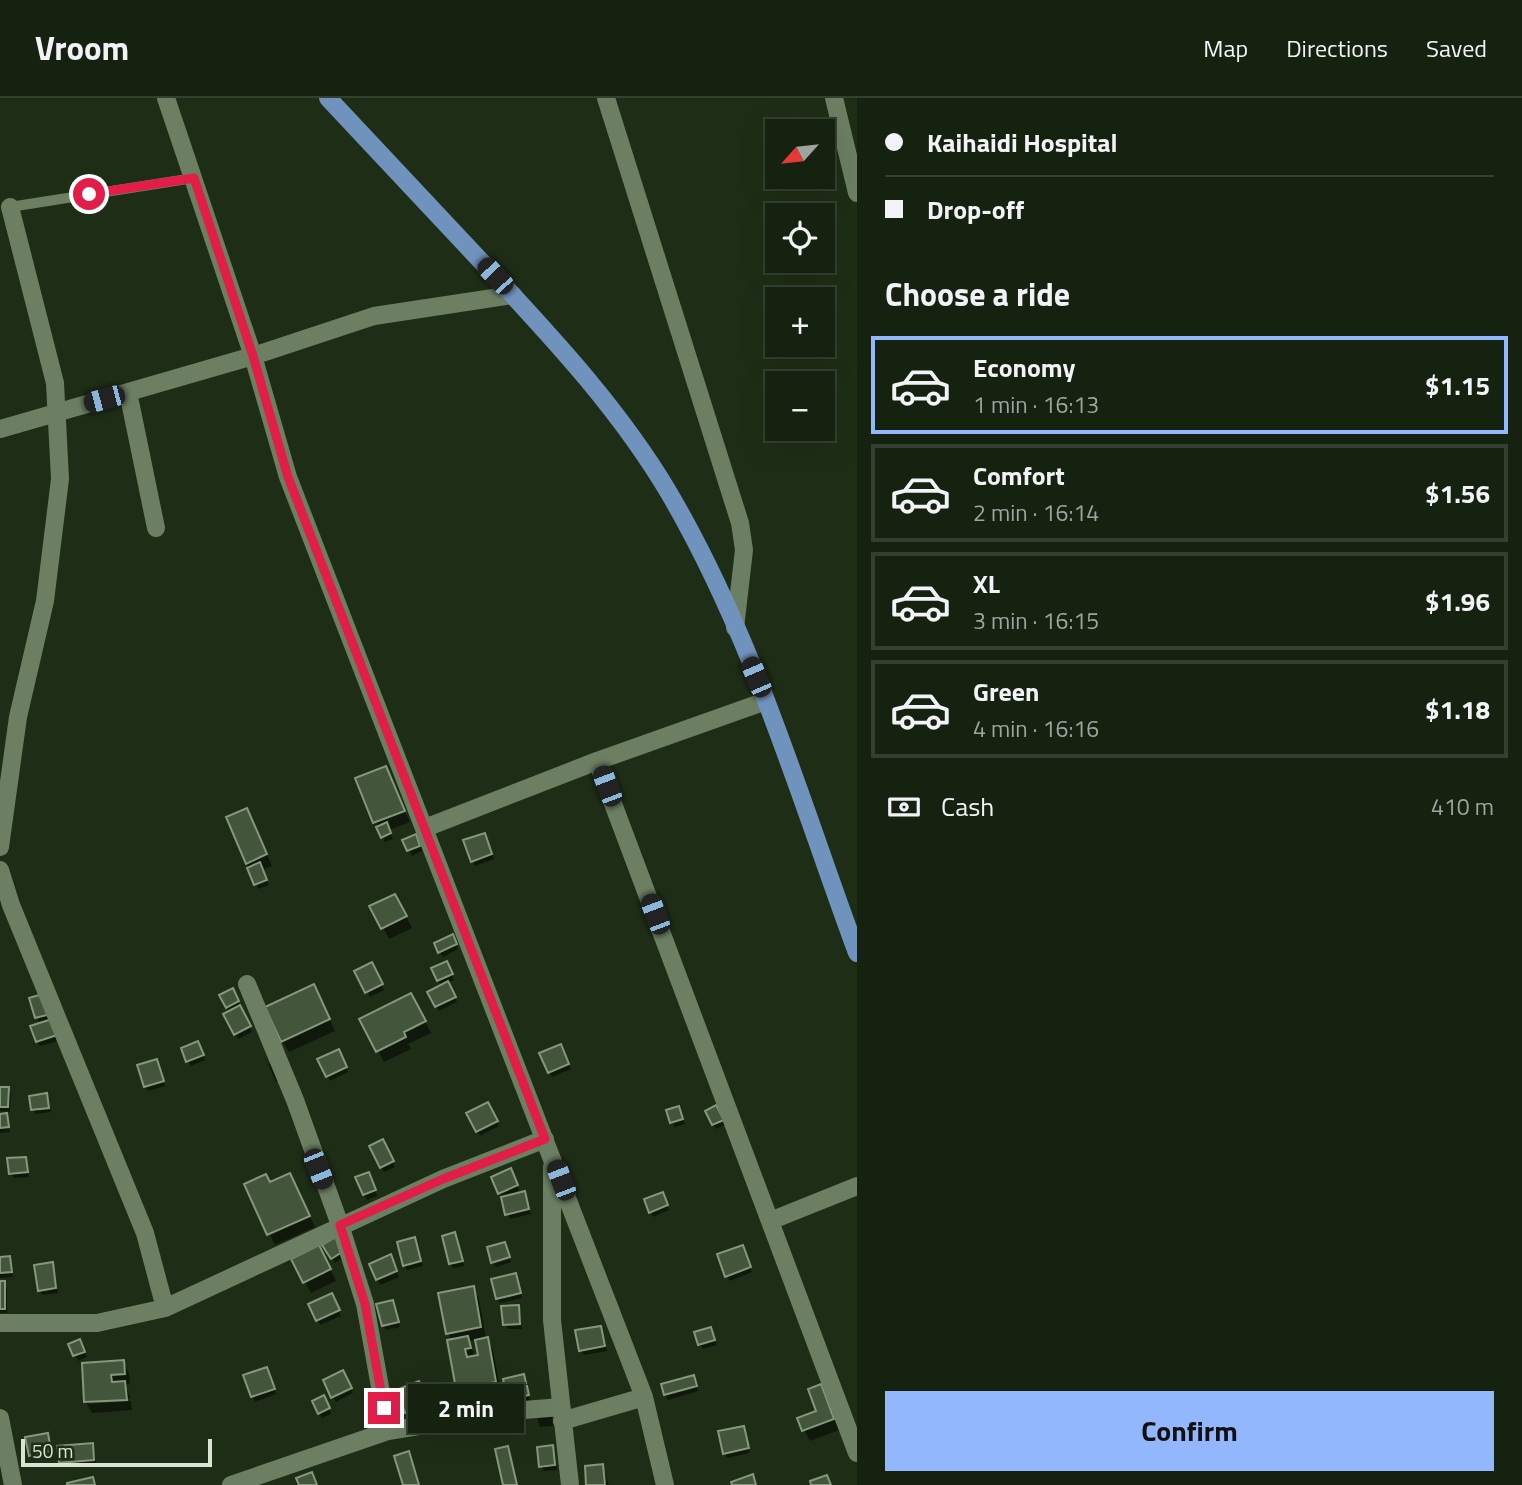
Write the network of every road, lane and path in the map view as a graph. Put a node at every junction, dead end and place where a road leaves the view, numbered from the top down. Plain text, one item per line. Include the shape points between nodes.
1 (166, 98) edge
2 (328, 98) edge
3 (606, 98) edge
4 (834, 98) edge
5 (194, 178) junction
6 (857, 192) edge
7 (10, 207) joint
8 (8, 238) edge
9 (513, 295) junction
10 (253, 356) junction
11 (128, 392) junction
12 (57, 412) junction
13 (0, 429) edge
14 (156, 528) dead end
15 (735, 628) junction
16 (766, 701) junction
17 (9, 716) edge
18 (597, 761) junction
19 (425, 828) junction
20 (0, 847) edge
21 (0, 870) edge
22 (5, 905) edge
23 (857, 953) edge
24 (247, 984) dead end
25 (549, 1147) junction
26 (857, 1186) edge
27 (770, 1221) junction
28 (340, 1225) junction
29 (165, 1308) junction
30 (0, 1324) edge
31 (644, 1397) junction
32 (561, 1414) junction
33 (0, 1418) edge
34 (388, 1431) junction
35 (857, 1453) edge
36 (13, 1485) edge
37 (231, 1485) edge
38 (570, 1485) edge
39 (665, 1485) edge

1 - 5 street
2 - 9 main road
3 - 15 street via 740,523 744,550
4 - 6 street
5 - 7 lane
5 - 10 street
7 - 8 street
8 - 12 street via 55,383
9 - 10 street via 374,316
9 - 15 main road via 605,397 668,491
10 - 11 street
10 - 19 street via 288,477
11 - 12 street
11 - 14 street
12 - 13 street
12 - 17 street via 60,479 45,601
15 - 16 main road
16 - 18 street
16 - 23 main road
17 - 20 street
18 - 19 street
18 - 27 street
19 - 25 street
21 - 22 street
22 - 29 street via 145,1233
24 - 28 street
25 - 28 street via 443,1179
25 - 31 street
25 - 32 street via 552,1320
26 - 27 street
27 - 35 street
28 - 29 street
28 - 34 street via 365,1304
29 - 30 street via 97,1323
31 - 32 street
31 - 39 street
32 - 34 street via 512,1411
32 - 38 street
33 - 36 street
34 - 37 street

